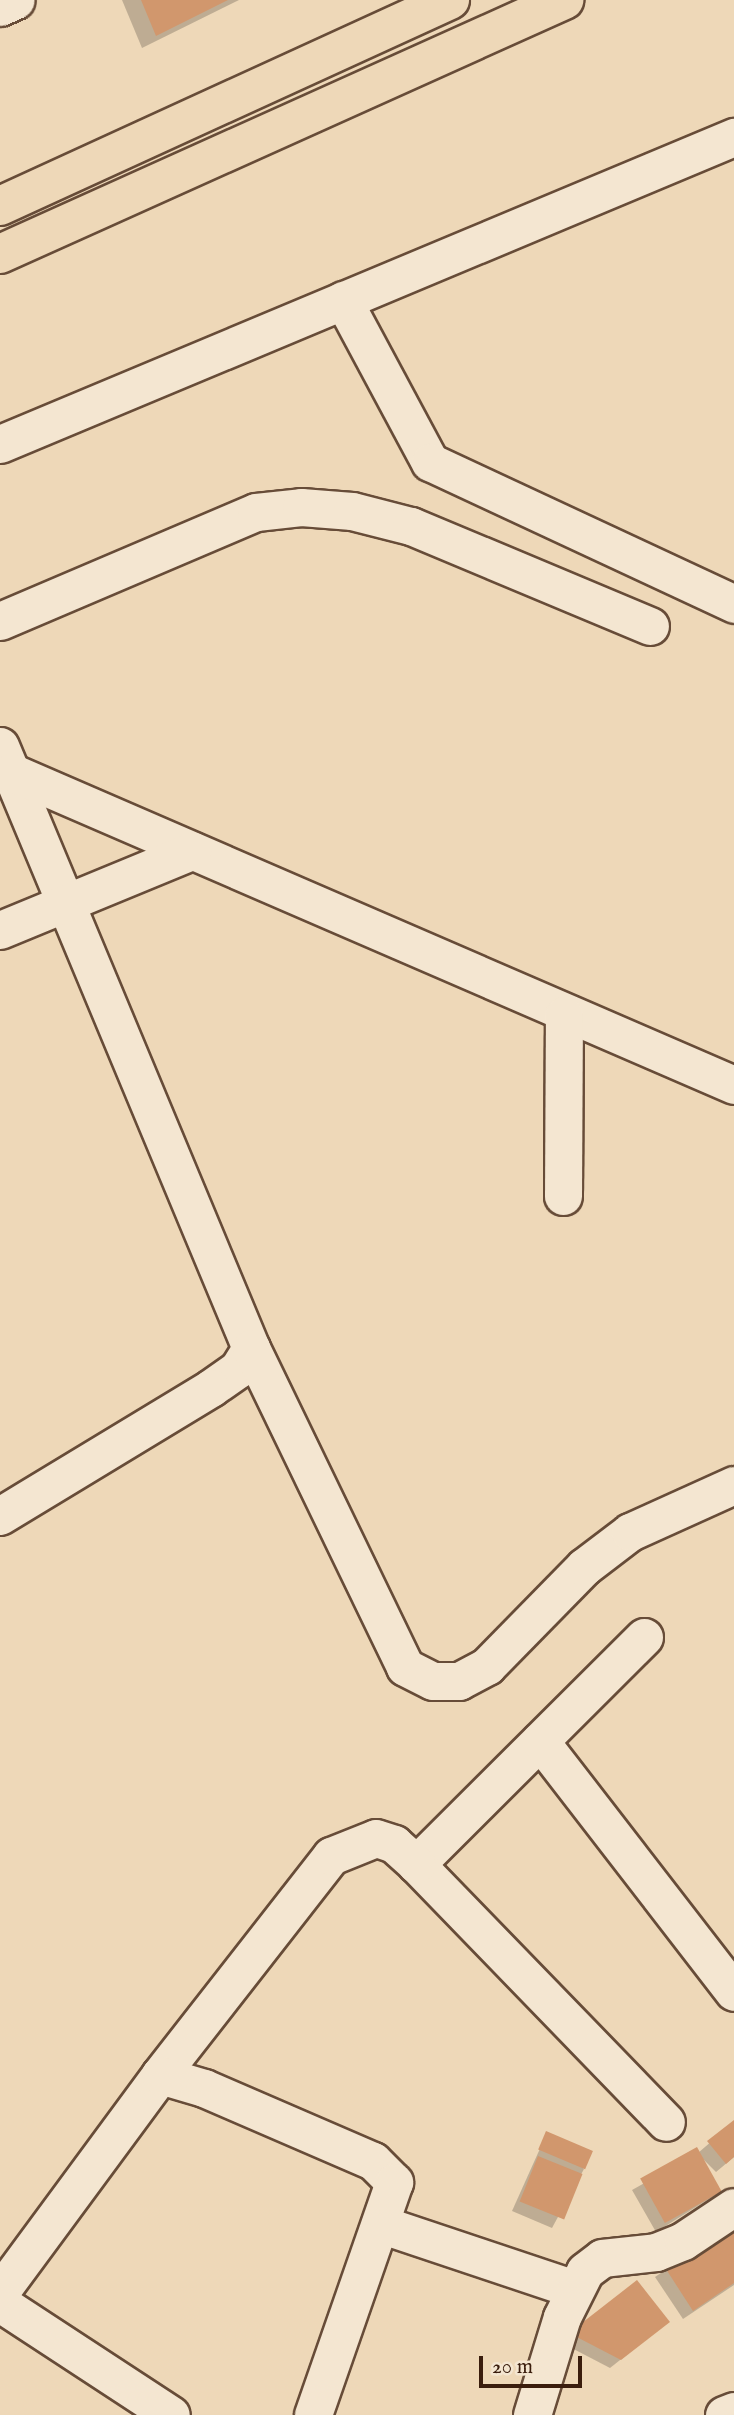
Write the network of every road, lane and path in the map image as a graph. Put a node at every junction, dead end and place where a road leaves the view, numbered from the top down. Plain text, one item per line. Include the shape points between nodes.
1 (16, 0) edge
2 (450, 0) edge
3 (564, 0) edge
4 (0, 7) edge
5 (734, 137) edge
6 (0, 206) edge
7 (0, 254) edge
8 (343, 300) junction
9 (0, 444) edge
10 (734, 604) edge
11 (0, 621) edge
12 (650, 626) dead end
13 (6, 759) edge
14 (192, 851) junction
15 (61, 905) junction
16 (0, 930) edge
17 (564, 1015) junction
18 (734, 1085) edge
19 (563, 1196) dead end
20 (251, 1348) junction
21 (734, 1485) edge
22 (0, 1517) edge
23 (644, 1637) dead end
24 (540, 1741) junction
25 (416, 1864) junction
26 (734, 1992) edge
27 (160, 2075) junction
28 (666, 2122) dead end
29 (734, 2207) edge
30 (383, 2225) junction
31 (574, 2289) junction
32 (0, 2292) edge
33 (0, 2303) edge
34 (734, 2411) edge
35 (171, 2415) edge
36 (313, 2415) edge
37 (532, 2415) edge
38 (724, 2415) edge

1 - 4 street
2 - 6 main road
3 - 7 main road
5 - 8 street
8 - 9 street
8 - 10 street via 430,463
11 - 12 street via 256,512 300,507 352,511 411,526
13 - 14 street
13 - 15 street
14 - 15 street
14 - 17 street
15 - 16 street
15 - 20 street
17 - 18 street
17 - 19 street
20 - 21 street via 405,1667 433,1681 459,1681 487,1666 584,1567 630,1532
20 - 22 street via 238,1368 211,1388
23 - 24 street
24 - 25 street
24 - 26 street
25 - 27 street via 394,1844 376,1838 331,1856
25 - 28 street
27 - 30 street via 373,2161 394,2182
27 - 32 street
29 - 31 street via 656,2252 602,2258
30 - 31 street
30 - 36 street
31 - 37 street
33 - 35 street
34 - 38 street

